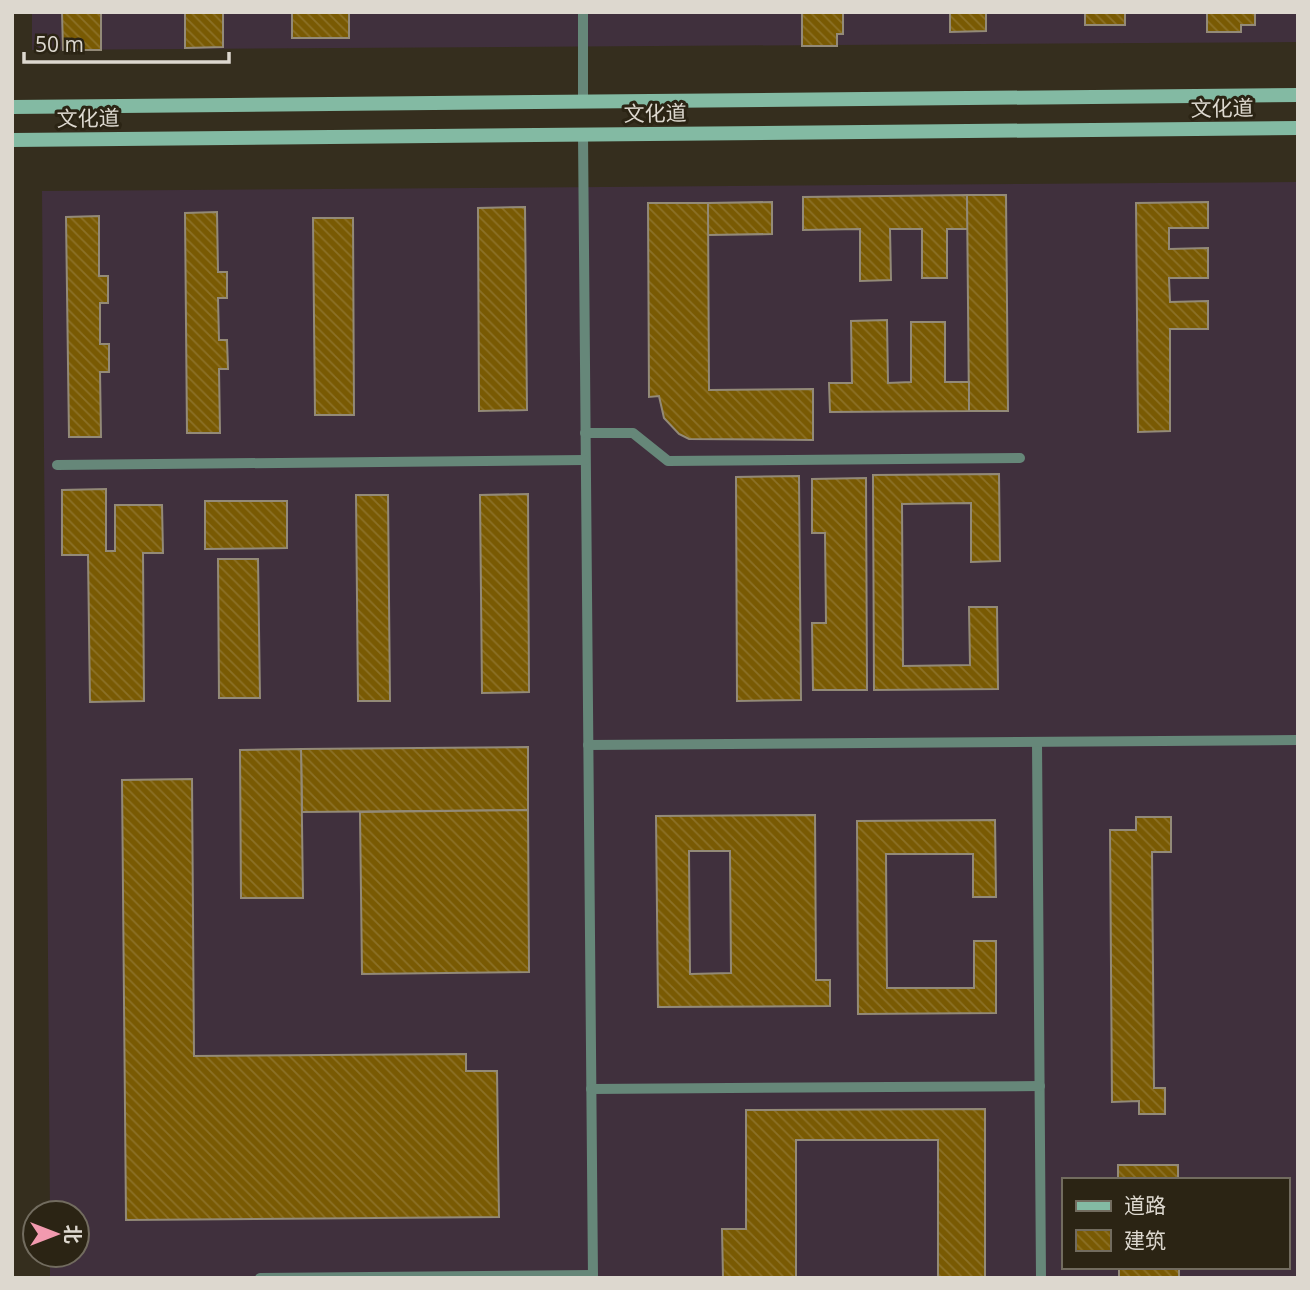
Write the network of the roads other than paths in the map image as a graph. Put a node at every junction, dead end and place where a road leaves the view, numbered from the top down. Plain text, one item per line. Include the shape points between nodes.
1 (583, 12) edge
2 (1298, 95) edge
3 (583, 102) junction
4 (12, 107) edge
5 (1298, 128) edge
6 (583, 135) junction
7 (12, 140) edge
8 (585, 433) junction
9 (1020, 458) dead end
10 (585, 460) junction
11 (57, 465) dead end
12 (1298, 740) edge
13 (1037, 742) junction
14 (588, 745) junction
15 (1040, 1086) junction
16 (591, 1089) junction
17 (593, 1276) edge
18 (260, 1278) edge
19 (1041, 1278) edge

1 - 3 lane
2 - 3 main road, 文化道
3 - 4 main road, 文化道
5 - 6 main road, 文化道
6 - 7 main road, 文化道
6 - 8 lane
8 - 9 lane via 633,433 667,461
8 - 10 lane
10 - 11 lane
10 - 14 lane
12 - 13 lane
13 - 14 lane
13 - 15 lane
14 - 16 lane
15 - 16 lane
15 - 19 lane
16 - 17 lane
17 - 18 lane

